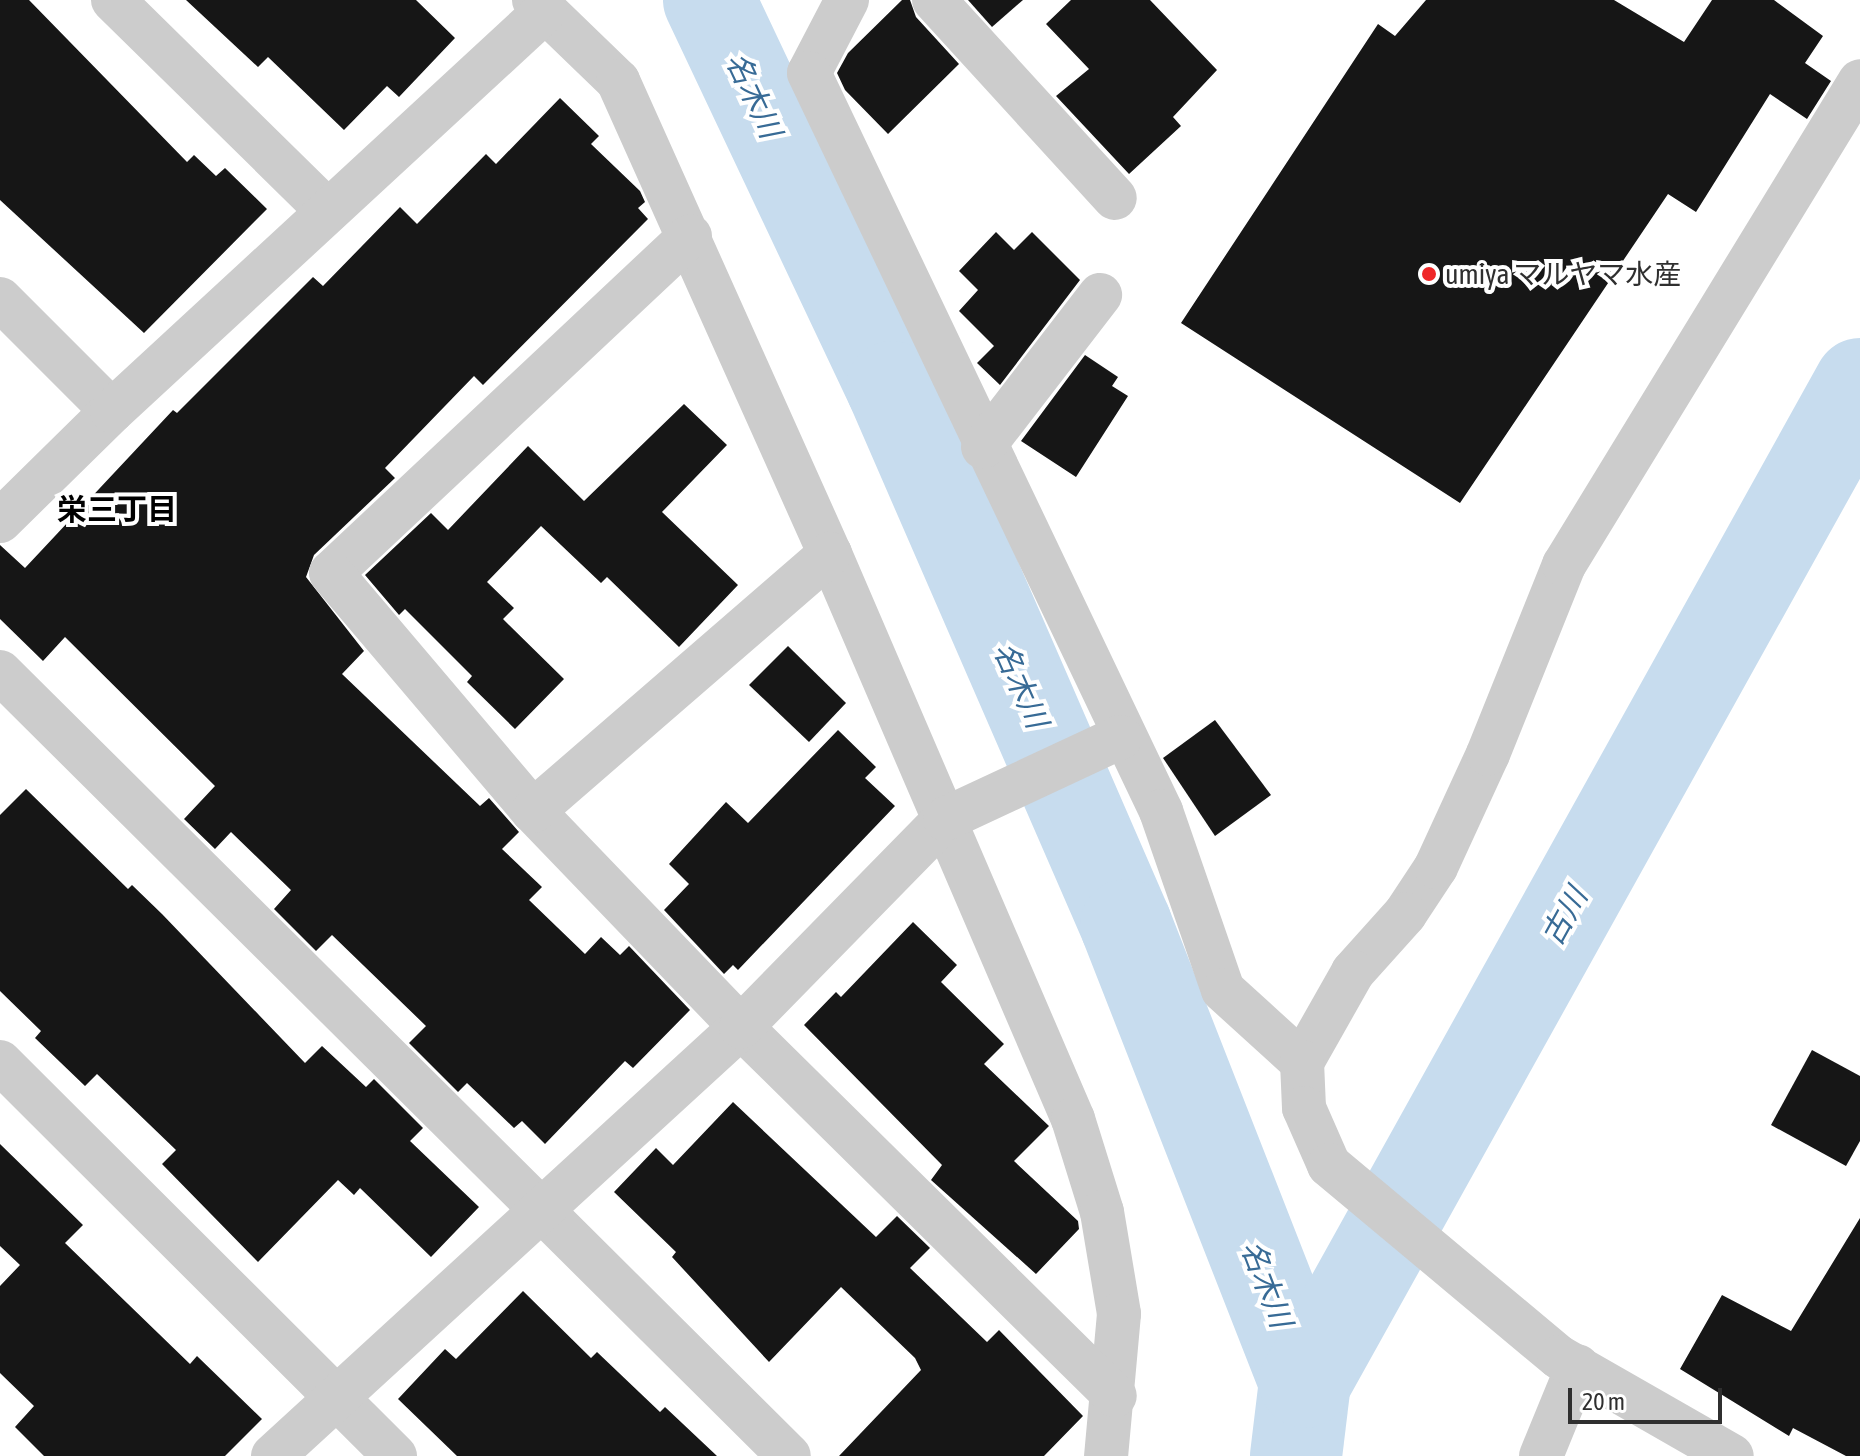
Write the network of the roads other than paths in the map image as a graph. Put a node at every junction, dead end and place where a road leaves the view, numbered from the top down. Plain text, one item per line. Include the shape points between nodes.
1 (113, 0) edge
2 (847, 0) edge
3 (934, 0) edge
4 (539, 5) edge
5 (1860, 81) edge
6 (1115, 198) dead end
7 (328, 211) junction
8 (690, 236) junction
9 (1100, 295) dead end
10 (0, 299) edge
11 (112, 411) junction
12 (983, 447) junction
13 (0, 521) edge
14 (830, 554) junction
15 (0, 672) edge
16 (1121, 737) junction
17 (533, 811) junction
18 (945, 819) junction
19 (741, 1027) junction
20 (0, 1062) edge
21 (1302, 1062) junction
22 (543, 1211) junction
23 (1569, 1362) junction
24 (1115, 1396) junction
25 (335, 1398) junction
26 (273, 1456) edge
27 (395, 1456) edge
28 (789, 1456) edge
29 (1106, 1456) edge
30 (1541, 1456) edge
31 (1732, 1456) edge

1 - 7 street
2 - 12 street via 809,73
3 - 6 street
4 - 7 street
4 - 8 street via 618,81
5 - 21 street via 1564,565 1436,867 1405,914 1353,972
7 - 11 street
8 - 14 street
8 - 17 street via 331,573
9 - 12 street
10 - 11 street
11 - 13 street
12 - 16 street
14 - 17 street
14 - 18 street
15 - 22 street
16 - 18 street
16 - 21 street via 1161,811 1223,990
17 - 19 street
18 - 19 street
18 - 24 street via 1073,1119 1102,1212 1119,1314
19 - 22 street
19 - 24 street
20 - 25 street
21 - 23 street via 1304,1108 1329,1165
22 - 25 street
22 - 28 street
23 - 30 street
23 - 31 street
24 - 29 street
25 - 26 street
25 - 27 street

